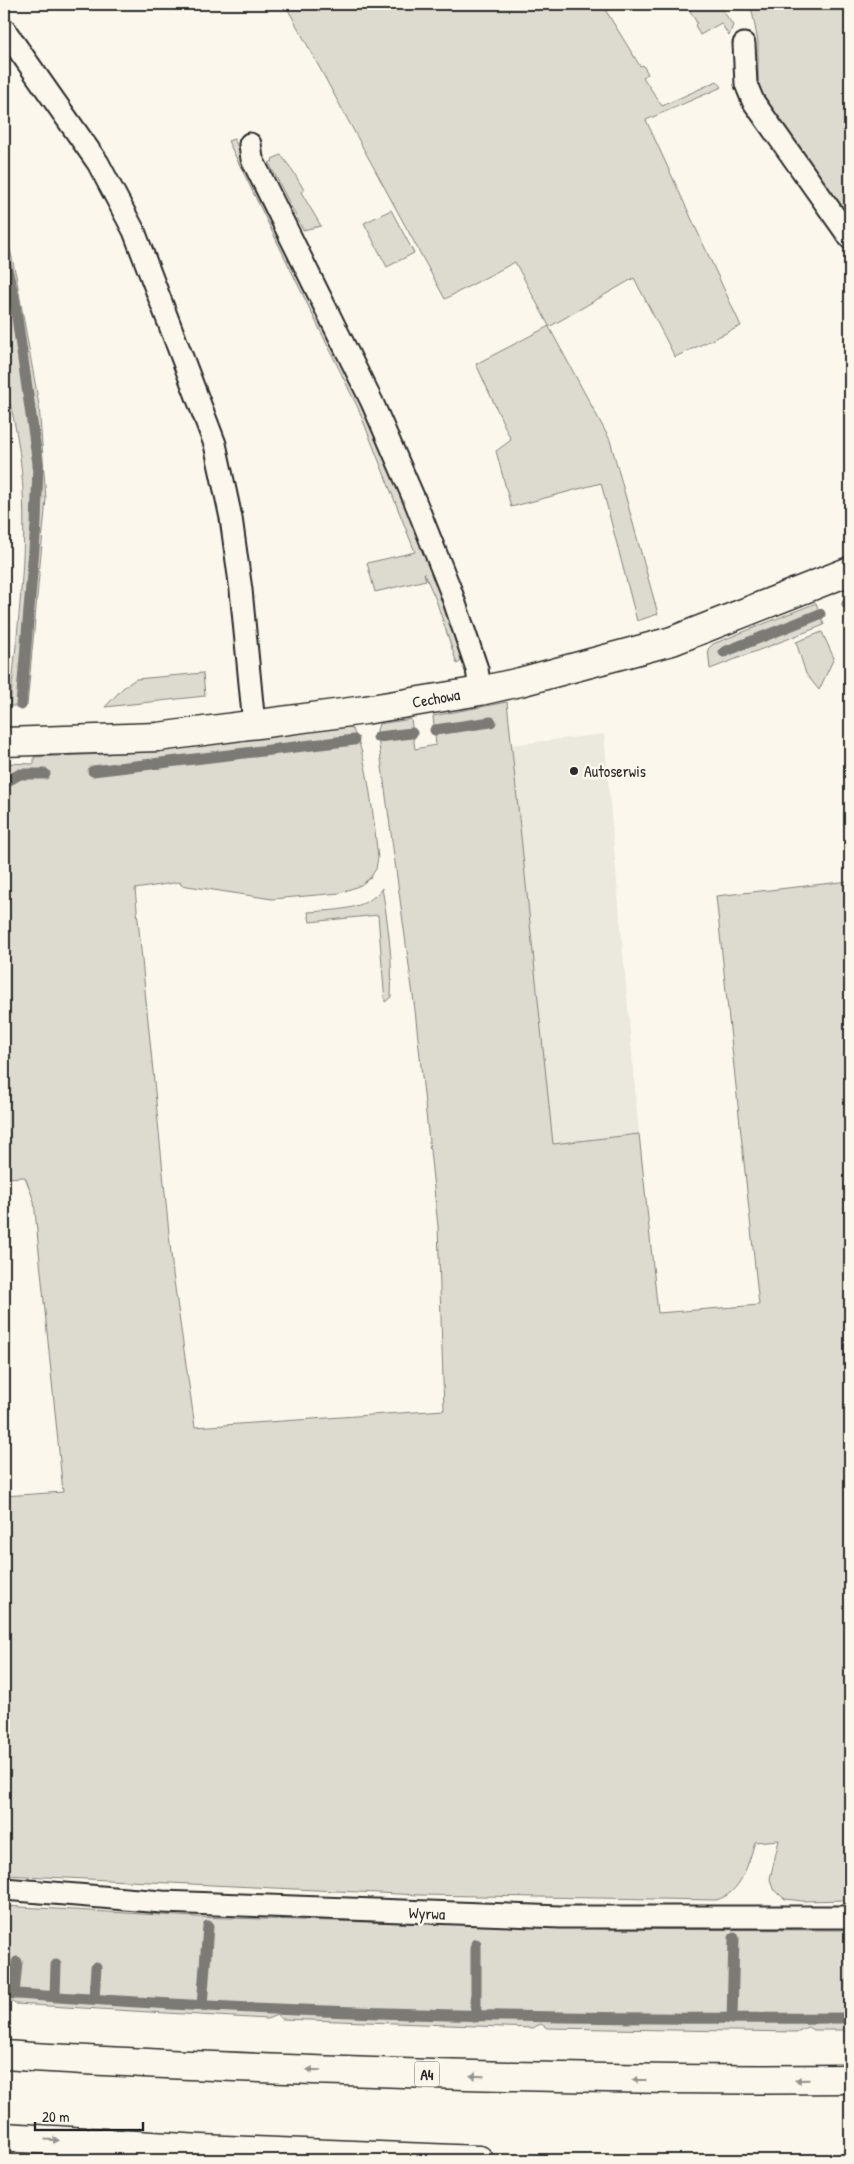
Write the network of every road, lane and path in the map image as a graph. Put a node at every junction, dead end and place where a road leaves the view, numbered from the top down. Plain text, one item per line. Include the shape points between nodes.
1 (4, 28) edge
2 (744, 44) dead end
3 (250, 144) dead end
4 (850, 238) edge
5 (850, 572) edge
6 (480, 691) junction
7 (254, 725) junction
8 (4, 742) edge
9 (4, 1889) edge
10 (850, 1917) edge
11 (4, 2055) edge
12 (850, 2079) edge
13 (4, 2137) edge
14 (479, 2160) edge

1 - 7 lane via 98,163 134,230 215,444 242,590
2 - 4 lane via 746,84 753,101
3 - 6 lane via 252,159 372,402 415,500 450,589 477,669
5 - 6 main road, Cechowa via 672,641
6 - 7 main road, Cechowa
7 - 8 main road, Cechowa via 158,738
9 - 10 lane, Wyrwa via 162,1902 550,1917
12 -> 11 main road, A4 via 610,2080 222,2067
13 -> 14 main road via 210,2150

